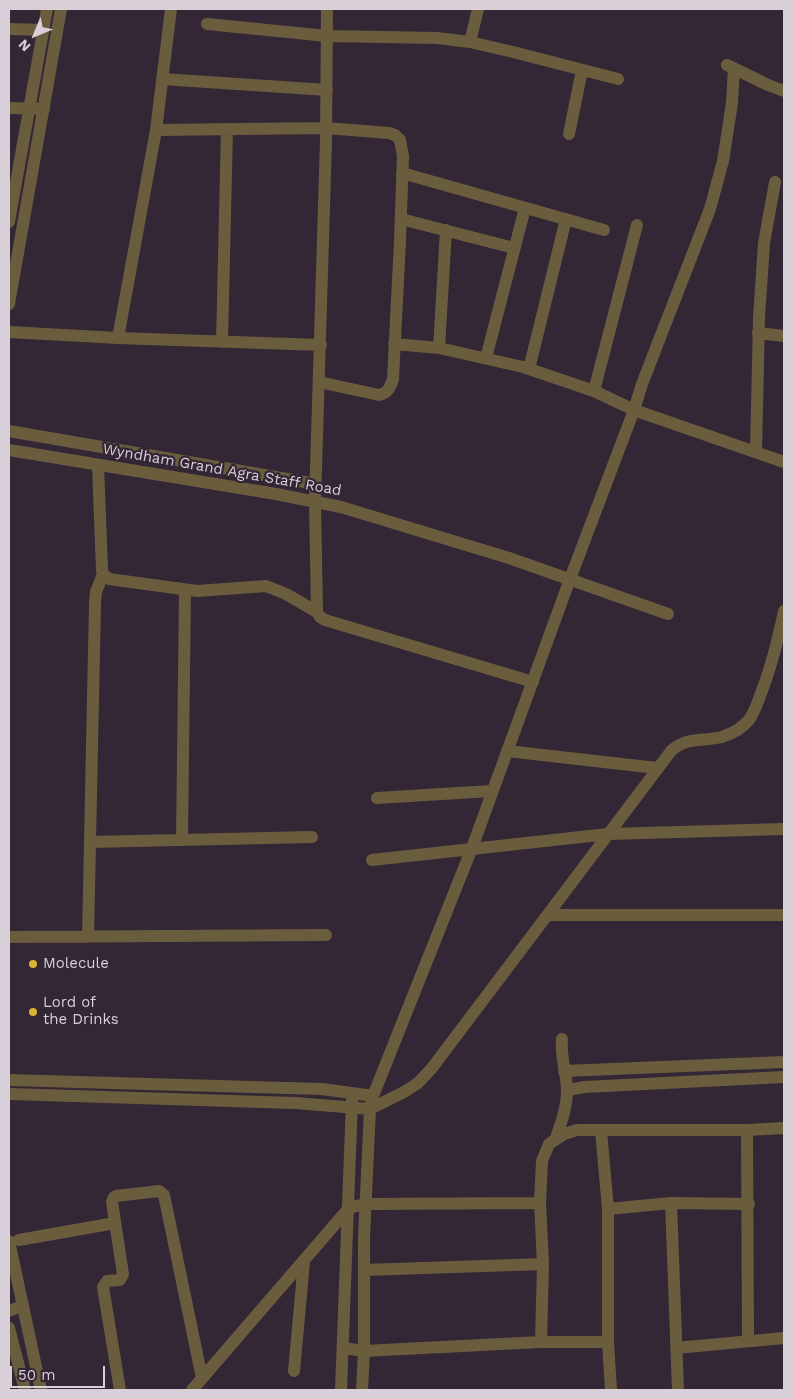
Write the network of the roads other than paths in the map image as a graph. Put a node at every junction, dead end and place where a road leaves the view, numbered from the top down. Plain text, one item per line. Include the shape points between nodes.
1 (47, 9) edge
2 (61, 9) edge
3 (171, 9) edge
4 (327, 9) edge
5 (478, 9) edge
6 (207, 24) dead end
7 (9, 29) edge
8 (42, 30) junction
9 (327, 36) junction
10 (470, 42) junction
11 (582, 70) junction
12 (162, 79) junction
13 (618, 79) dead end
14 (327, 90) junction
15 (784, 90) edge
16 (9, 108) edge
17 (29, 108) junction
18 (44, 109) junction
19 (326, 128) junction
20 (227, 129) junction
21 (156, 130) junction
22 (569, 134) dead end
23 (402, 173) junction
24 (777, 187) edge
25 (525, 208) junction
26 (401, 219) junction
27 (566, 219) junction
28 (9, 222) edge
29 (637, 225) dead end
30 (446, 230) junction
31 (604, 230) dead end
32 (514, 248) junction
33 (9, 304) edge
34 (9, 332) edge
35 (758, 333) junction
36 (784, 336) edge
37 (118, 338) junction
38 (222, 342) junction
39 (394, 344) junction
40 (320, 345) junction
41 (439, 348) junction
42 (486, 358) junction
43 (529, 369) junction
44 (319, 382) junction
45 (594, 391) junction
46 (634, 410) junction
47 (9, 431) edge
48 (9, 450) edge
49 (756, 452) junction
50 (784, 462) edge
51 (98, 465) junction
52 (316, 484) junction
53 (315, 502) junction
54 (103, 574) junction
55 (570, 579) junction
56 (185, 590) junction
57 (784, 611) edge
58 (317, 612) junction
59 (668, 614) dead end
60 (779, 655) edge
61 (533, 682) junction
62 (507, 751) junction
63 (657, 768) junction
64 (492, 792) junction
65 (377, 798) dead end
66 (784, 829) edge
67 (608, 834) junction
68 (312, 837) dead end
69 (182, 840) junction
70 (90, 842) junction
71 (472, 848) junction
72 (372, 860) dead end
73 (548, 915) junction
74 (784, 915) edge
75 (326, 934) dead end
76 (9, 937) edge
77 (88, 937) junction
78 (562, 1039) dead end
79 (784, 1062) edge
80 (564, 1071) junction
81 (784, 1076) edge
82 (9, 1080) edge
83 (567, 1090) junction
84 (353, 1093) junction
85 (9, 1094) edge
86 (373, 1096) junction
87 (352, 1107) junction
88 (370, 1108) junction
89 (784, 1128) edge
90 (747, 1130) junction
91 (601, 1131) junction
92 (556, 1138) junction
93 (365, 1204) junction
94 (540, 1204) junction
95 (670, 1204) junction
96 (749, 1204) junction
97 (349, 1208) junction
98 (608, 1209) junction
99 (115, 1223) junction
100 (14, 1240) edge
101 (304, 1262) junction
102 (543, 1264) junction
103 (364, 1270) junction
104 (22, 1306) junction
105 (9, 1311) edge
106 (9, 1328) edge
107 (784, 1338) edge
108 (748, 1340) junction
109 (541, 1342) junction
110 (608, 1342) junction
111 (343, 1348) junction
112 (676, 1348) junction
113 (364, 1351) junction
114 (294, 1371) dead end
115 (202, 1378) junction
116 (25, 1390) edge
117 (41, 1390) edge
118 (120, 1390) edge
119 (192, 1390) edge
120 (341, 1390) edge
121 (362, 1390) edge
122 (611, 1390) edge
123 (678, 1390) edge

1 - 8 street
2 - 18 street
3 - 12 street
4 - 9 street
5 - 10 street
6 - 9 street
7 - 8 street
8 - 17 street
9 - 10 street via 437,38
9 - 14 street
10 - 11 street
11 - 13 street
11 - 22 street
12 - 14 street
12 - 21 street
14 - 19 street
15 - 46 street via 730,66 732,103 723,161 710,209
16 - 17 street
17 - 18 street
17 - 28 street
18 - 33 street
19 - 20 street
19 - 23 street via 395,135 402,148
19 - 40 street
20 - 21 street
20 - 38 street
21 - 37 street
23 - 25 street
23 - 26 street
24 - 35 street via 764,243
25 - 27 street
25 - 32 street
26 - 30 street
26 - 39 street
27 - 31 street
27 - 43 street
29 - 45 street
30 - 32 street
30 - 41 street
32 - 42 street
34 - 37 street
35 - 36 street
35 - 49 street
37 - 38 street
38 - 40 street
39 - 41 street
39 - 44 street via 392,379 384,394
40 - 44 street
41 - 42 street
42 - 43 street
43 - 45 street
44 - 52 street
45 - 46 street
46 - 49 street
46 - 55 street
47 - 52 street
48 - 51 street, Wyndham Grand Agra Staff Road
49 - 50 street
51 - 53 street, Wyndham Grand Agra Staff Road
51 - 54 street
52 - 53 street
53 - 55 street, Wyndham Grand Agra Staff Road via 341,507
53 - 58 street
54 - 56 street via 109,579
54 - 70 street via 95,603
55 - 59 street, Wyndham Grand Agra Staff Road
55 - 61 street
56 - 58 street via 266,586
56 - 69 street
57 - 60 street
58 - 61 street via 325,620
60 - 63 street via 748,721 732,734 678,744
61 - 62 street
62 - 63 street
62 - 64 street
63 - 67 street
64 - 65 street
64 - 71 street
66 - 67 street
67 - 71 street
67 - 73 street
68 - 69 street
69 - 70 street
70 - 77 street
71 - 72 street
71 - 86 street
73 - 74 street
73 - 88 street via 432,1068 418,1083
75 - 77 street
76 - 77 street
78 - 80 street
79 - 80 street
80 - 83 street
81 - 83 street
82 - 84 street via 322,1089
83 - 92 street
84 - 86 street
84 - 87 street
85 - 87 street
86 - 88 street
87 - 88 street
87 - 97 street
88 - 93 street
89 - 90 street
90 - 91 street
90 - 96 street
91 - 92 street via 572,1130
91 - 98 street
92 - 94 street via 549,1144 542,1161
93 - 94 street
93 - 97 street
93 - 103 street
94 - 102 street
95 - 96 street
95 - 98 street
95 - 112 street
96 - 108 street
97 - 101 street
97 - 111 street
98 - 110 street
99 - 100 street
99 - 115 street via 114,1197 159,1191 164,1195
99 - 118 street via 122,1277 107,1281 103,1287
100 - 104 street
101 - 114 street
101 - 115 street
102 - 103 street
102 - 109 street
103 - 113 street
104 - 105 street
104 - 117 street
106 - 116 street
107 - 108 street
108 - 112 street
109 - 110 street
109 - 113 street
110 - 122 street
111 - 113 street
111 - 120 street
112 - 123 street
113 - 121 street
115 - 119 street

